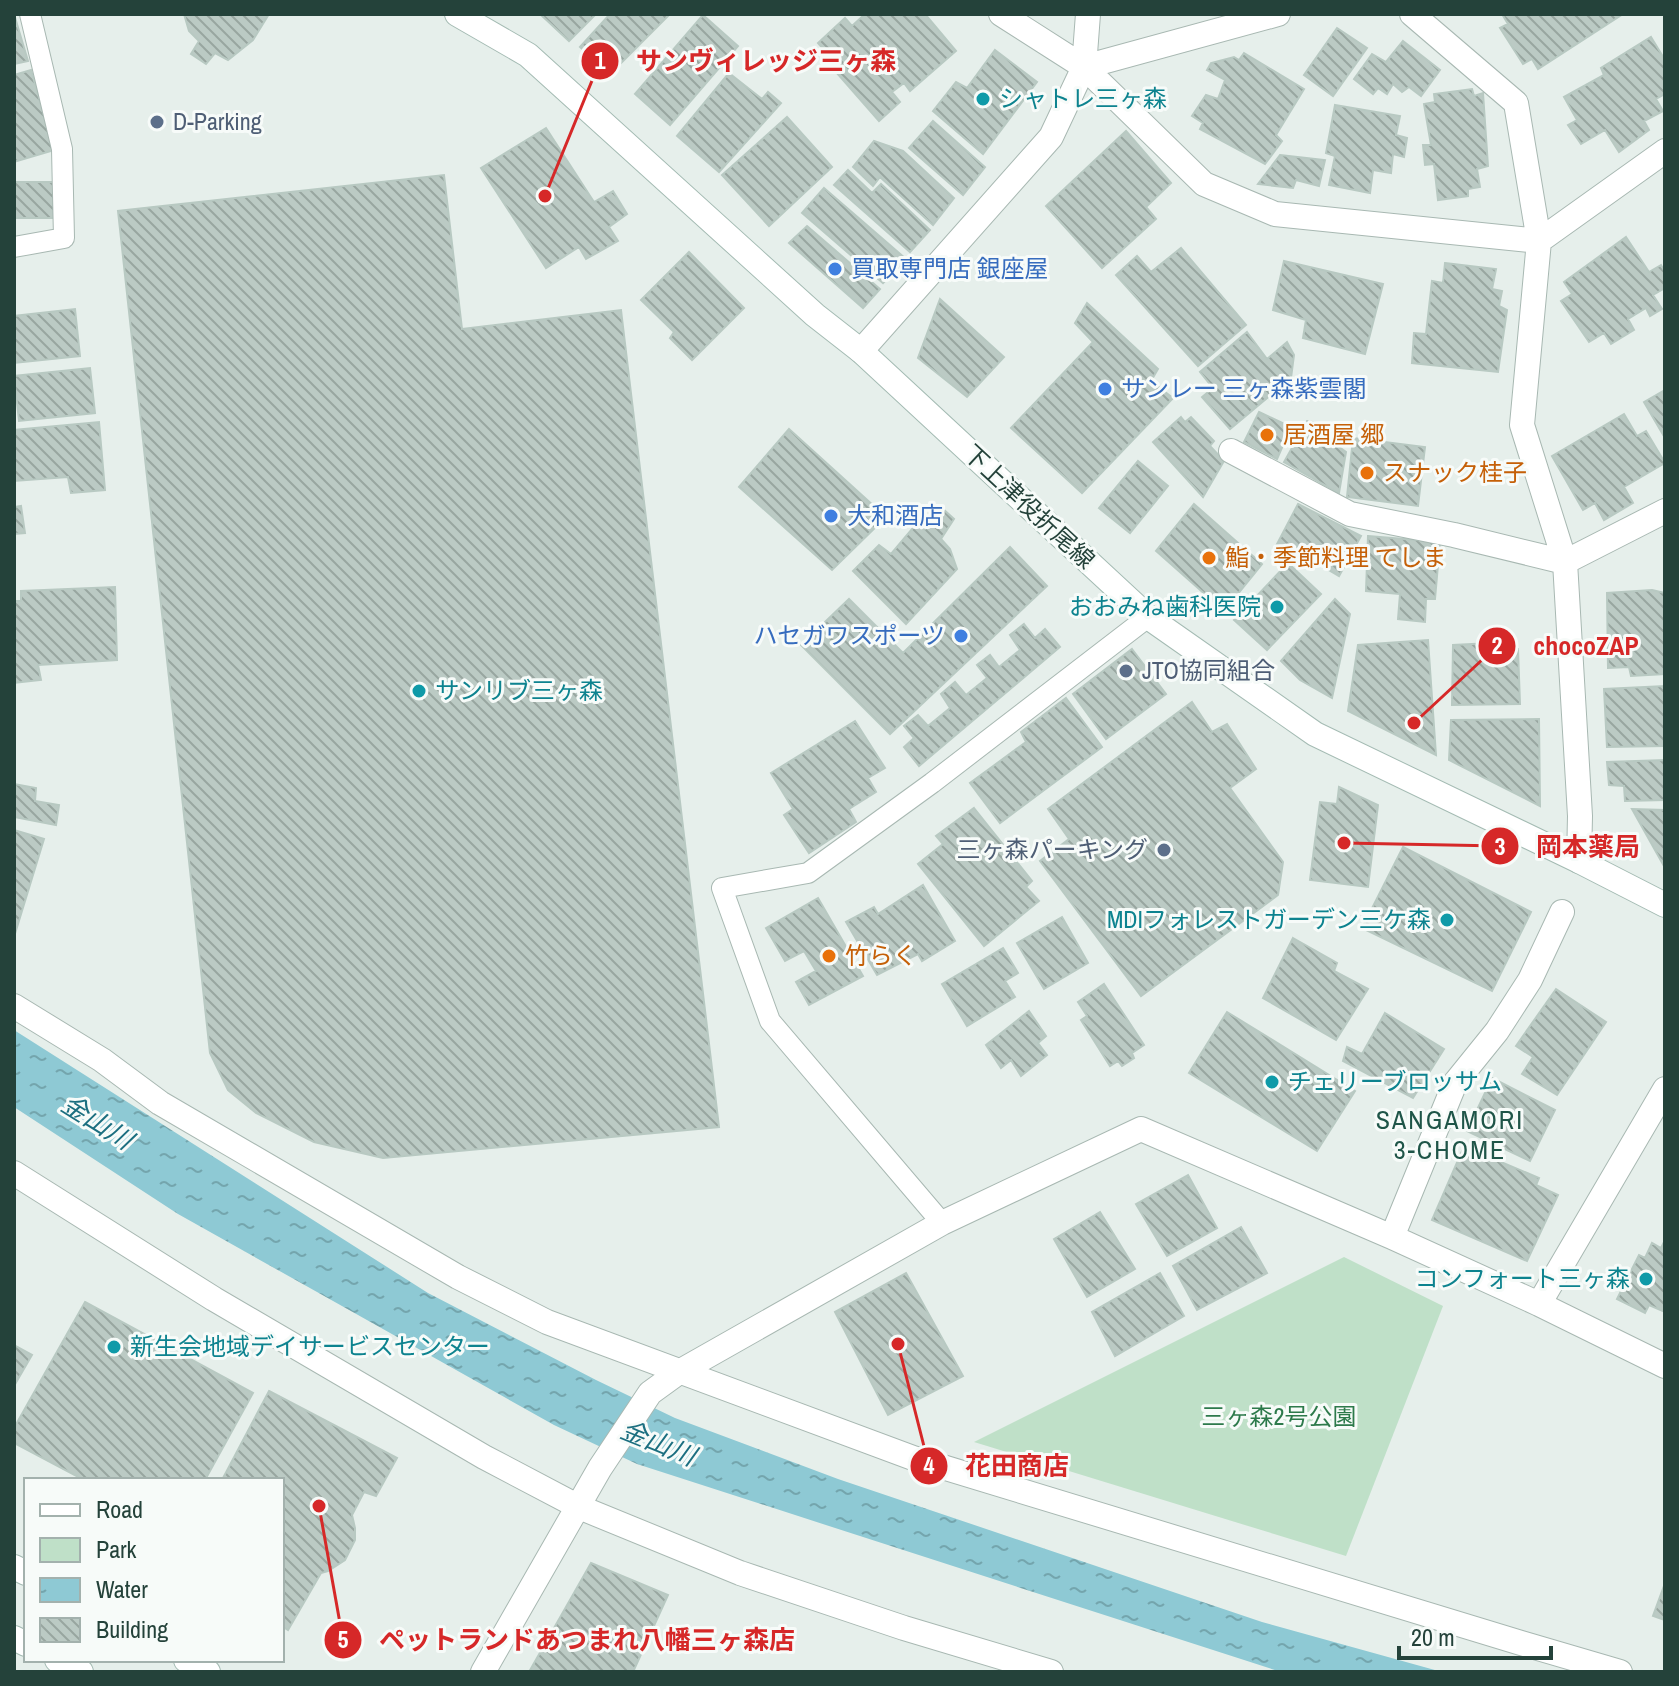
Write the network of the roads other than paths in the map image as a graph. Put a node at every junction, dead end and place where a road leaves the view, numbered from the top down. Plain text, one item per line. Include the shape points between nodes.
1 (30, 14) edge
2 (457, 14) edge
3 (1001, 14) edge
4 (1088, 14) edge
5 (1278, 14) edge
6 (1412, 14) edge
7 (1084, 67) junction
8 (1665, 151) edge
9 (1539, 241) junction
10 (14, 247) edge
11 (861, 351) junction
12 (1231, 451) dead end
13 (1665, 511) edge
14 (1565, 562) junction
15 (1148, 617) junction
16 (1579, 861) junction
17 (1665, 905) edge
18 (1562, 912) dead end
19 (14, 1006) edge
20 (1665, 1089) edge
21 (14, 1173) edge
22 (942, 1223) junction
23 (1392, 1237) junction
24 (1539, 1304) junction
25 (1665, 1366) edge
26 (679, 1372) junction
27 (579, 1507) junction
28 (61, 1662) edge
29 (190, 1662) edge
30 (81, 1672) edge
31 (208, 1672) edge
32 (483, 1672) edge
33 (1051, 1672) edge
34 (1620, 1672) edge

1 - 10 lane via 62,149 64,238
2 - 11 street, 下上津役折尾線 via 528,55
3 - 7 street
4 - 7 street
5 - 7 street
6 - 9 street via 1516,103
7 - 9 street via 1204,184 1275,214
7 - 11 street via 1051,137
8 - 9 street
9 - 14 street via 1522,425
11 - 15 street, 下上津役折尾線
12 - 14 street via 1350,514
13 - 14 street
14 - 16 street
15 - 16 street, 下上津役折尾線 via 1315,734
15 - 22 lane via 808,873 722,888 770,1021
16 - 17 street, 下上津役折尾線
18 - 23 street via 1530,980 1455,1083
19 - 26 street via 160,1103 458,1277 547,1322
20 - 24 street
21 - 27 street via 214,1299
22 - 23 street via 1141,1129
22 - 26 street
23 - 24 street
24 - 25 street
26 - 27 street via 650,1393
26 - 34 street via 913,1458
27 - 32 street
27 - 33 street via 740,1573
28 - 30 street
29 - 31 street

